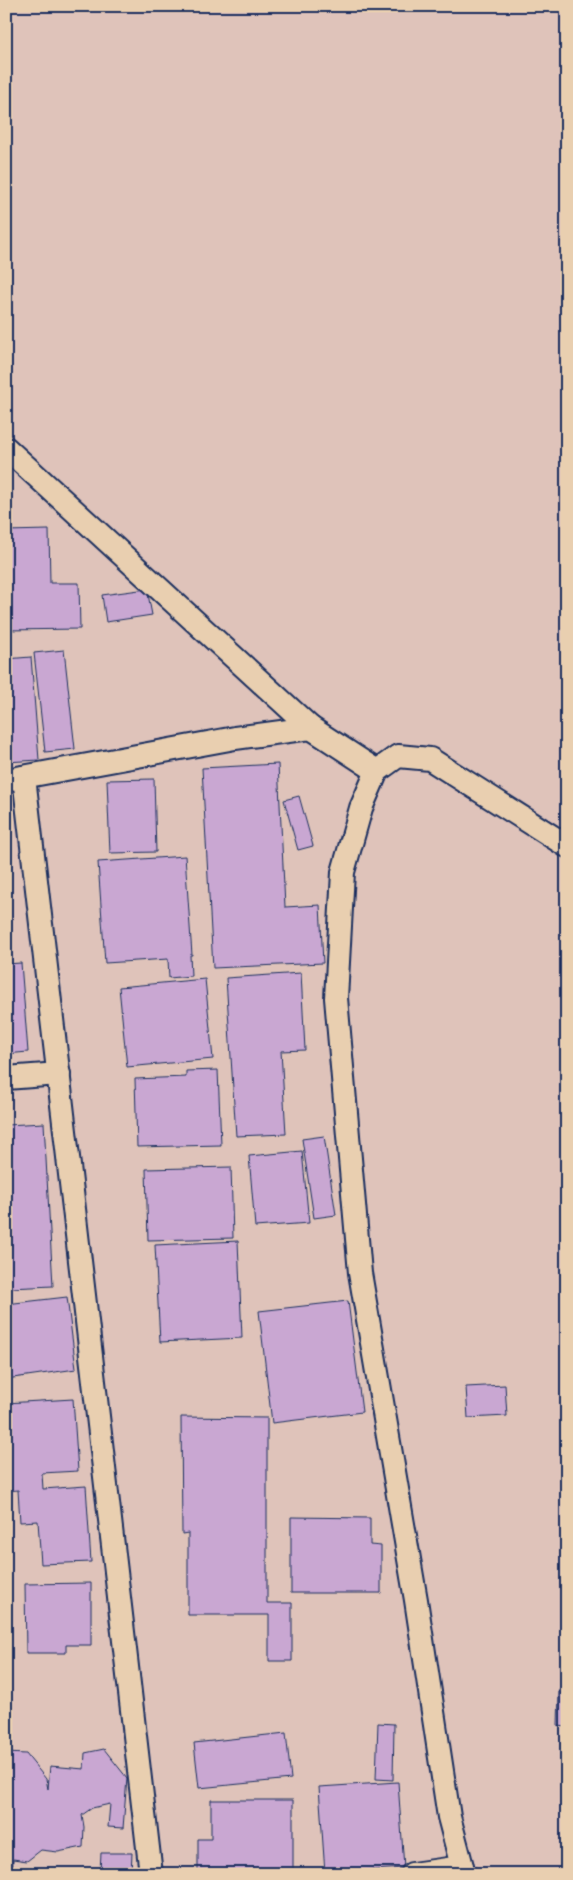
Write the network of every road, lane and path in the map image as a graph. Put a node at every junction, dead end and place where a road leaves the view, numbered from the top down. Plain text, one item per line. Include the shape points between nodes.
1 (10, 454) edge
2 (312, 728) junction
3 (377, 771) junction
4 (15, 778) edge
5 (567, 846) edge
6 (58, 1074) junction
7 (6, 1078) edge
8 (463, 1871) edge
9 (151, 1874) edge
10 (412, 1874) edge

1 - 2 street
2 - 3 street
2 - 4 street via 235,738
3 - 5 street via 398,756 430,759
3 - 8 street via 361,808 343,872 336,998 360,1273 449,1817
4 - 6 street
6 - 7 street
6 - 9 street
8 - 10 street

